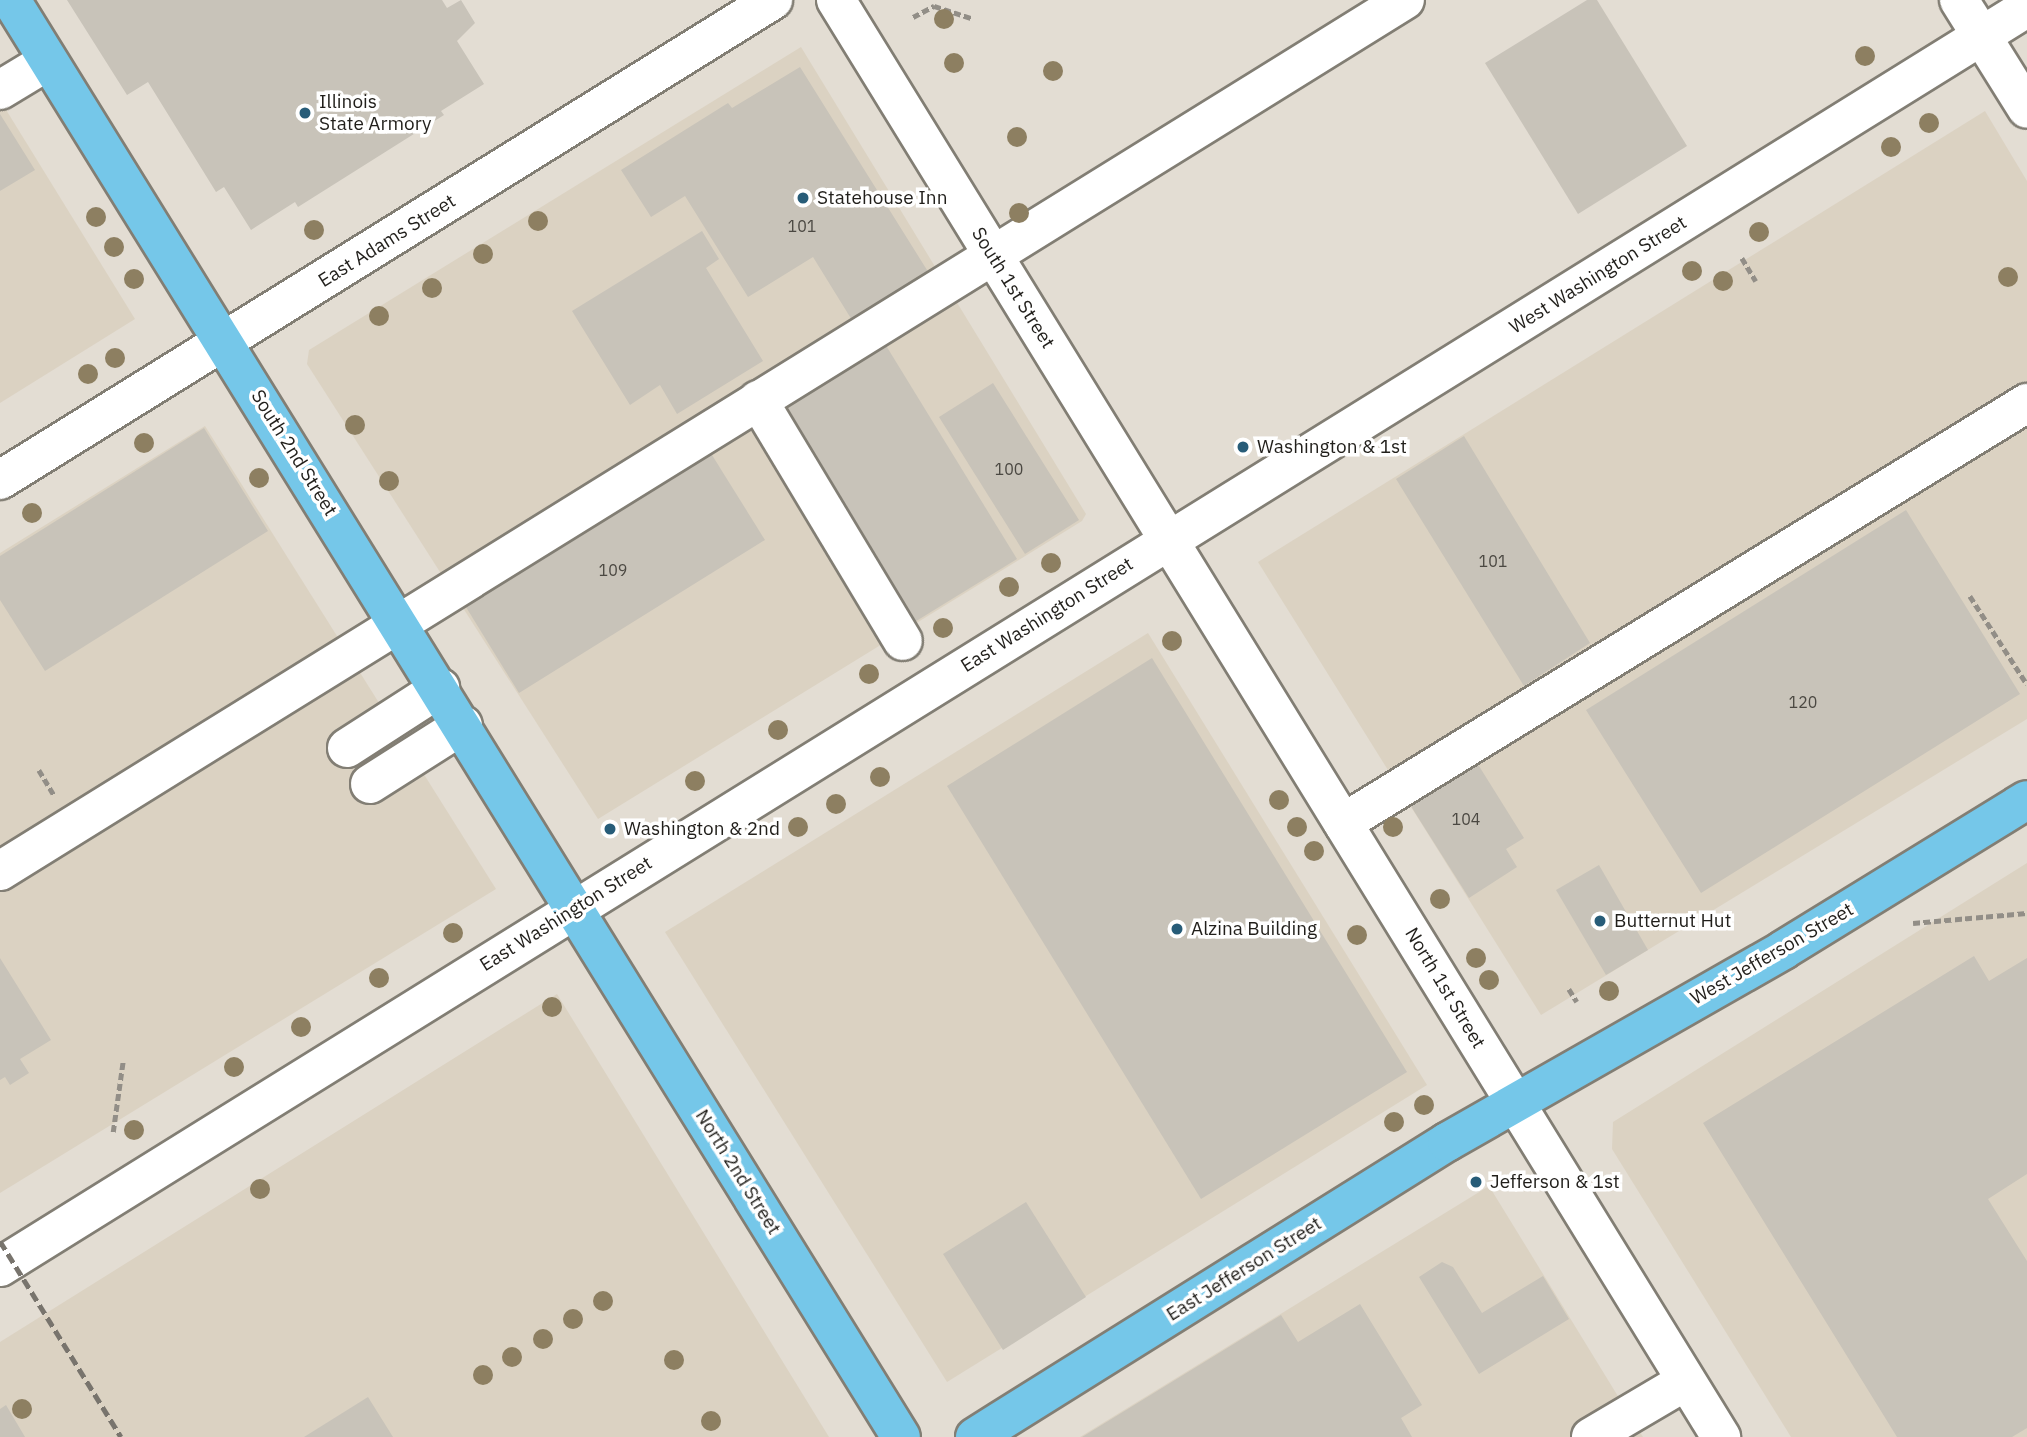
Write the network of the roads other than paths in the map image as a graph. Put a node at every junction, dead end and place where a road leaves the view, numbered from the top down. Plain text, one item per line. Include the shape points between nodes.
1 (11, 0) edge
2 (773, 0) edge
3 (836, 0) edge
4 (1405, 0) edge
5 (1959, 0) edge
6 (2027, 8) edge
7 (1981, 36) junction
8 (48, 61) junction
9 (0, 90) edge
10 (2027, 109) edge
11 (992, 253) junction
12 (224, 341) junction
13 (758, 400) junction
14 (2027, 403) edge
15 (0, 480) edge
16 (1168, 540) junction
17 (398, 621) junction
18 (903, 640) dead end
19 (440, 688) junction
20 (463, 725) junction
21 (347, 748) dead end
22 (370, 784) dead end
23 (2027, 800) edge
24 (1343, 823) junction
25 (0, 871) edge
26 (575, 908) junction
27 (1514, 1103) junction
28 (0, 1266) edge
29 (1686, 1381) junction
30 (901, 1437) edge
31 (975, 1437) edge
32 (1591, 1437) edge
33 (1721, 1437) edge

1 - 8 main road, South 2nd Street
2 - 12 street, East Adams Street
3 - 11 street, South 1st Street
4 - 11 street
5 - 7 street
6 - 7 street, West Washington Street
7 - 10 street
7 - 16 street, West Washington Street
8 - 9 street
8 - 12 main road, South 2nd Street
11 - 13 street
11 - 16 street, South 1st Street
12 - 15 street, East Adams Street
12 - 17 main road, South 2nd Street
13 - 17 street
13 - 18 street
14 - 24 street
16 - 24 street, North 1st Street
16 - 26 street, East Washington Street
17 - 19 main road, South 2nd Street
17 - 25 street
19 - 20 main road, South 2nd Street
19 - 21 street
20 - 22 street
20 - 26 main road, South 2nd Street
23 - 27 main road, West Jefferson Street via 1783,950
24 - 27 street, North 1st Street
26 - 28 street, East Washington Street
26 - 30 main road, North 2nd Street
27 - 29 street, North 1st Street
27 - 31 main road, East Jefferson Street
29 - 32 street
29 - 33 street, North 1st Street

